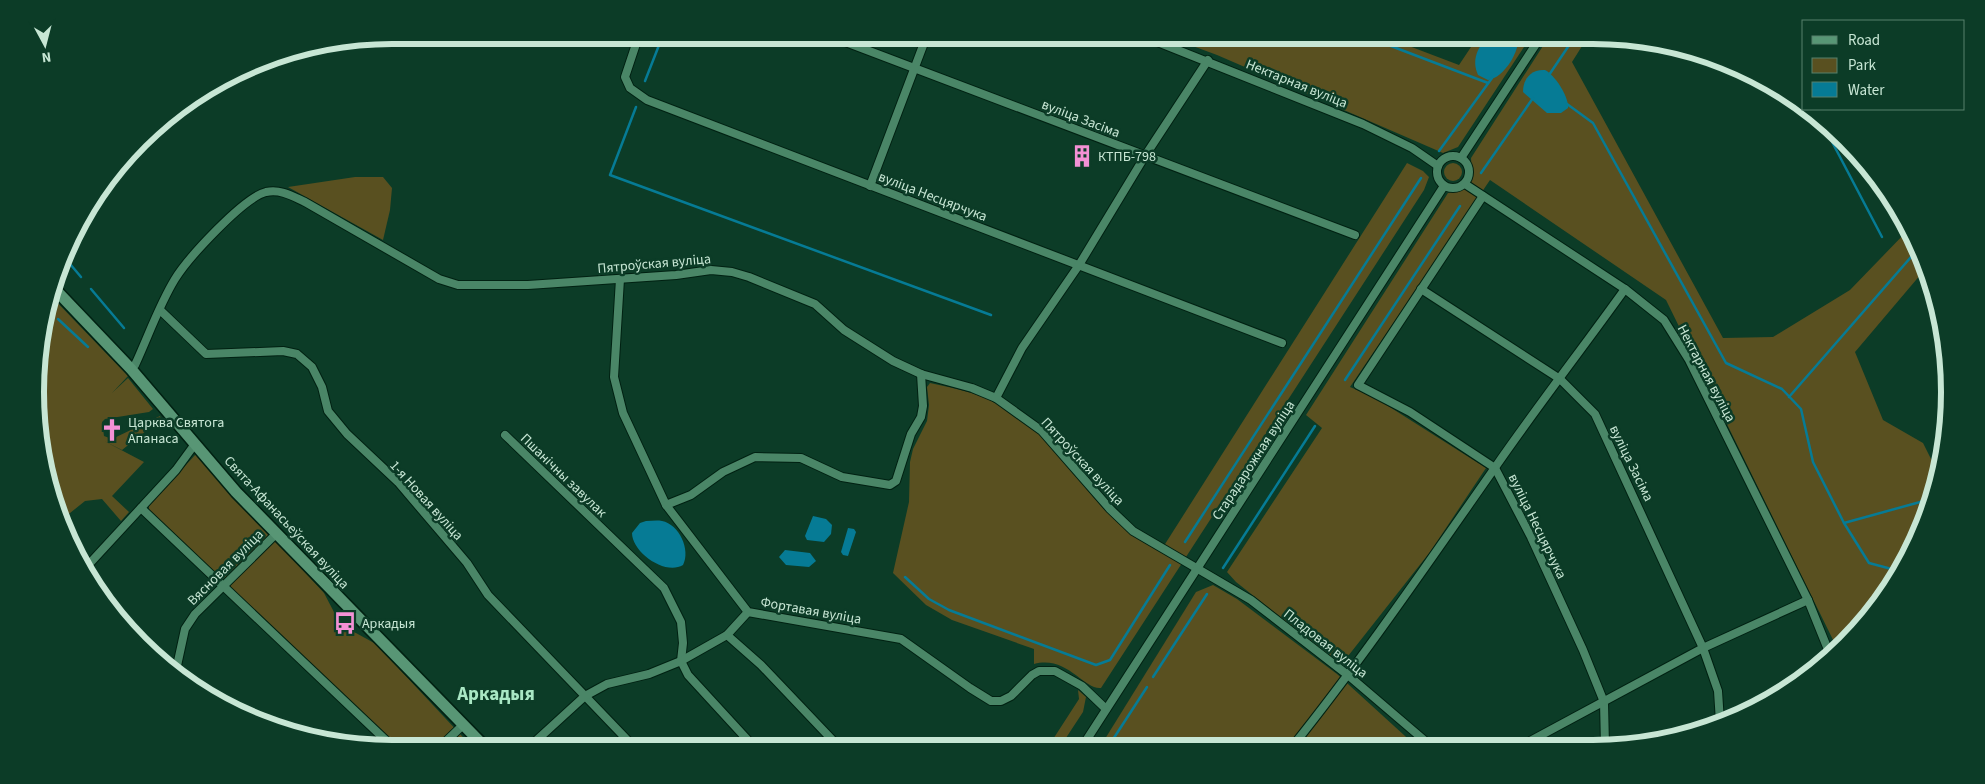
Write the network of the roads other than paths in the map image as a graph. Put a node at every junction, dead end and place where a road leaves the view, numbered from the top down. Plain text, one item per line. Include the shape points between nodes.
1 (637, 44) edge
2 (851, 44) edge
3 (923, 44) edge
4 (1164, 44) edge
5 (1536, 44) edge
6 (1208, 60) junction
7 (914, 68) junction
8 (1145, 156) junction
9 (1461, 158) junction
10 (1438, 166) junction
11 (1465, 184) junction
12 (870, 186) junction
13 (1444, 186) junction
14 (1483, 196) junction
15 (1355, 235) dead end
16 (1079, 265) junction
17 (620, 279) junction
18 (1421, 289) junction
19 (1625, 289) junction
20 (59, 293) edge
21 (160, 310) junction
22 (1282, 343) dead end
23 (131, 369) junction
24 (921, 374) junction
25 (1560, 380) junction
26 (996, 398) junction
27 (505, 435) dead end
28 (195, 444) junction
29 (1495, 468) junction
30 (666, 505) junction
31 (141, 508) junction
32 (276, 534) junction
33 (89, 563) edge
34 (1198, 568) junction
35 (224, 587) junction
36 (1808, 600) junction
37 (748, 612) junction
38 (727, 635) junction
39 (1703, 648) junction
40 (1828, 649) edge
41 (681, 661) junction
42 (177, 666) edge
43 (1349, 676) junction
44 (585, 696) junction
45 (1604, 702) junction
46 (1106, 709) junction
47 (1720, 716) edge
48 (464, 724) junction
49 (386, 740) edge
50 (447, 740) edge
51 (479, 740) edge
52 (537, 740) edge
53 (627, 740) edge
54 (749, 740) edge
55 (832, 740) edge
56 (1086, 740) edge
57 (1298, 740) edge
58 (1424, 740) edge
59 (1531, 740) edge
60 (1605, 740) edge

1 - 12 street, вуліца Несцярчука via 625,76 630,88 647,100
2 - 7 street, вуліца Засіма
3 - 7 street
4 - 6 street, Нектарная вуліца
5 - 9 street
6 - 8 street
6 - 10 street, Нектарная вуліца via 1363,124 1412,148
7 - 8 street, вуліца Засіма
7 - 12 street
8 - 15 street, вуліца Засіма
8 - 16 street
9 - 10 street via 1446,158
9 - 11 street via 1469,169
10 - 13 street via 1437,176
11 - 13 street via 1457,188
11 - 14 street, Нектарная вуліца
12 - 16 street, вуліца Несцярчука
13 - 34 street, Старадарожная вуліца
14 - 18 street
14 - 19 street, Нектарная вуліца
16 - 22 street, вуліца Несцярчука
16 - 26 street via 1022,348
17 - 21 street, Пятроўская вуліца via 458,285 438,279 283,191 265,192 247,201 195,255 176,278
17 - 24 street, Пятроўская вуліца via 711,270 749,277 815,304 844,330 893,361
17 - 30 street, Фортавая вуліца via 614,377 617,394
18 - 25 street, вуліца Засіма
18 - 29 street, вуліца Несцярчука via 1358,385 1410,412
19 - 25 street
19 - 36 street, Нектарная вуліца via 1664,320 1689,360
20 - 23 street, Свята-Афанасьеўская вуліца
21 - 23 street, Пятроўская вуліца
21 - 44 street, 1-я Новая вуліца via 206,354 283,351 297,354 312,367 328,411 347,434 398,482 467,563 488,596
23 - 28 street, Свята-Афанасьеўская вуліца
24 - 26 street, Пятроўская вуліца
24 - 30 street via 921,417 911,434 896,480 890,485 842,477 801,458 755,457 723,472 691,496
25 - 29 street
25 - 39 street, вуліца Засіма via 1595,414
26 - 34 street, Пятроўская вуліца via 1042,432 1133,531
27 - 41 street, Пшанічны завулак via 664,588 674,604 682,629
28 - 31 street
28 - 32 street, Свята-Афанасьеўская вуліца
29 - 43 street
29 - 45 street, вуліца Несцярчука via 1531,537
30 - 37 street, Фортавая вуліца
31 - 33 street
31 - 35 street
32 - 35 street, Вясновая вуліца
32 - 48 street, Свята-Афанасьеўская вуліца
34 - 43 street, Пладовая вуліца via 1251,600
34 - 46 street, Старадарожная вуліца
35 - 42 street, Вясновая вуліца via 195,614 185,629
35 - 49 street
36 - 39 street
36 - 40 street, Нектарная вуліца
37 - 38 street
37 - 46 street, Фортавая вуліца via 902,639 991,701 1012,696 1039,671 1055,671 1082,686
38 - 41 street
38 - 55 street via 761,665
39 - 45 street
39 - 47 street, вуліца Засіма via 1718,691
41 - 44 street via 649,674 608,684
41 - 54 street via 688,675
43 - 57 street
43 - 58 street, Пладовая вуліца
44 - 52 street
44 - 53 street, 1-я Новая вуліца
45 - 59 street
45 - 60 street, вуліца Несцярчука
46 - 56 street, Старадарожная вуліца
48 - 50 street
48 - 51 street, Свята-Афанасьеўская вуліца

